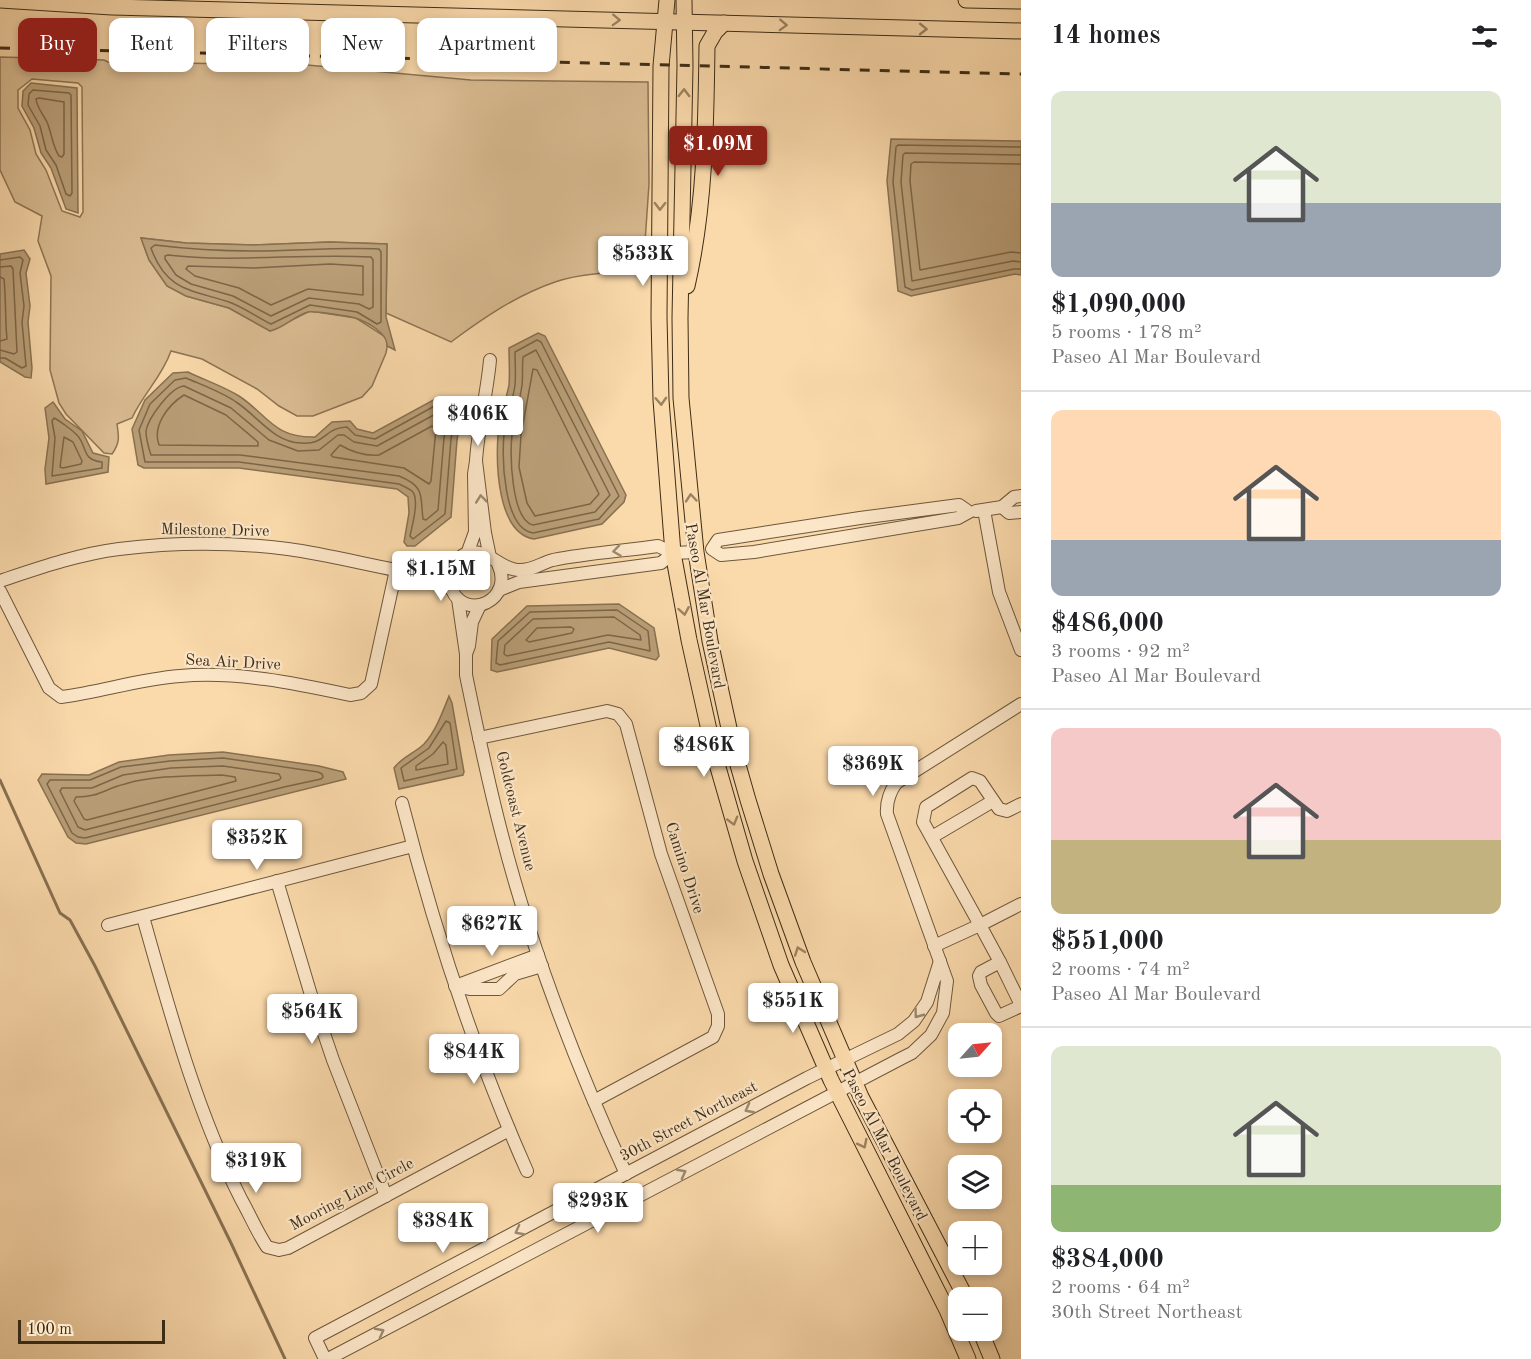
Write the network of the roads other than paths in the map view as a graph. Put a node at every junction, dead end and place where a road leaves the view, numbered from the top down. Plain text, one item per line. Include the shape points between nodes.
1 (0, 0) edge
2 (300, 0) edge
3 (667, 0) edge
4 (684, 0) edge
5 (966, 0) edge
6 (1021, 1) edge
7 (272, 11) junction
8 (666, 21) junction
9 (683, 22) junction
10 (724, 23) junction
11 (1021, 31) edge
12 (680, 318) junction
13 (490, 360) dead end
14 (476, 461) junction
15 (1021, 496) edge
16 (1002, 507) junction
17 (984, 510) junction
18 (969, 512) junction
19 (1021, 512) edge
20 (696, 552) junction
21 (673, 553) junction
22 (467, 554) junction
23 (456, 561) junction
24 (494, 561) junction
25 (396, 570) junction
26 (0, 581) edge
27 (450, 588) junction
28 (500, 590) junction
29 (0, 591) edge
30 (458, 599) junction
31 (480, 605) junction
32 (1021, 650) edge
33 (466, 654) junction
34 (1021, 704) edge
35 (479, 738) junction
36 (993, 801) junction
37 (402, 803) dead end
38 (1021, 804) edge
39 (932, 837) junction
40 (413, 846) junction
41 (277, 881) junction
42 (1021, 904) edge
43 (143, 917) junction
44 (108, 925) dead end
45 (980, 925) junction
46 (934, 946) junction
47 (540, 960) junction
48 (940, 961) junction
49 (1000, 962) junction
50 (455, 986) junction
51 (1021, 1006) edge
52 (845, 1060) junction
53 (826, 1069) junction
54 (855, 1082) junction
55 (836, 1092) junction
56 (594, 1101) junction
57 (509, 1131) junction
58 (527, 1171) dead end
59 (626, 1174) junction
60 (386, 1196) junction
61 (960, 1287) edge
62 (985, 1341) edge
63 (326, 1359) edge
64 (968, 1359) edge
65 (992, 1359) edge

1 - 7 main road via 112,8
2 - 7 main road
3 - 8 main road, Paseo Al Mar Boulevard
4 - 9 main road, Paseo Al Mar Boulevard
5 - 6 main road
7 -> 8 main road
8 - 9 main road
8 -> 21 main road, Paseo Al Mar Boulevard via 661,66 659,317
9 - 10 main road
12 -> 9 main road, Paseo Al Mar Boulevard
10 -> 11 main road
10 - 12 main road via 707,46 697,242
20 -> 12 main road, Paseo Al Mar Boulevard via 681,398
13 - 14 street
14 - 22 street via 475,532
24 -> 14 street via 485,533
15 - 16 street via 1014,496
16 - 17 street
16 - 19 street via 1009,513
17 - 18 street
17 - 32 street via 999,592
18 - 18 street via 959,505 860,518 718,540 712,549 721,555 754,552 958,518
20 - 21 street
52 -> 20 main road, Paseo Al Mar Boulevard via 803,962 748,800 710,641
21 -> 24 street via 658,546 551,561 533,569 517,570
21 - 28 street via 661,563 519,582
21 -> 53 main road, Paseo Al Mar Boulevard via 715,757 745,861 781,964
22 - 23 street
22 - 24 street via 481,553
23 - 25 street, Milestone Drive via 434,568
23 - 27 street via 449,574
24 - 28 street via 502,577
25 - 26 street, Milestone Drive via 288,549 179,543 117,549
25 - 27 street, Milestone Drive via 434,578
25 - 29 street, Sea Air Drive via 370,684 361,693 350,695 280,681 192,675 135,681 61,697 49,688
27 - 30 street
28 - 31 street
30 - 31 street
30 - 33 street, Goldcoast Avenue
31 - 33 street, Goldcoast Avenue via 472,622
33 - 35 street, Goldcoast Avenue via 466,675
34 - 46 street, 30th Street Northeast via 909,774 890,791 887,814
35 - 47 street, Goldcoast Avenue via 502,837
35 - 56 street, Camino Drive via 607,711 618,714 626,723 661,854 718,1014 718,1026 713,1037
36 - 38 street via 999,809 1007,811
36 - 39 street
36 - 39 street via 980,780 972,778 926,807 924,822
37 - 40 street
39 - 45 street
40 - 41 street
40 - 50 street
41 - 43 street
41 - 60 street via 333,1060
42 - 45 street
43 - 44 street
43 - 60 street, Mooring Line Circle via 201,1106 226,1168 267,1247 288,1248
45 - 46 street
45 - 49 street
46 - 48 street, 30th Street Northeast
47 - 50 street
47 - 50 street via 515,974 500,989
47 - 56 street, Goldcoast Avenue
48 -> 52 street, 30th Street Northeast via 927,1002 914,1021 898,1034
48 - 54 street, 30th Street Northeast via 947,981 943,1013 931,1035 912,1053
49 - 51 street
49 - 51 street via 981,972 981,985 999,1016
50 - 57 street
52 - 53 street, 30th Street Northeast
52 - 54 main road, Paseo Al Mar Boulevard
53 - 55 main road, Paseo Al Mar Boulevard
53 -> 59 street, 30th Street Northeast
54 - 55 street, 30th Street Northeast
54 - 61 main road, Paseo Al Mar Boulevard
63 -> 55 street, 30th Street Northeast
55 -> 64 main road, Paseo Al Mar Boulevard
56 - 59 street, Goldcoast Avenue
57 - 58 street
57 - 60 street, Mooring Line Circle
59 -> 63 street, 30th Street Northeast via 315,1338
62 - 65 main road

